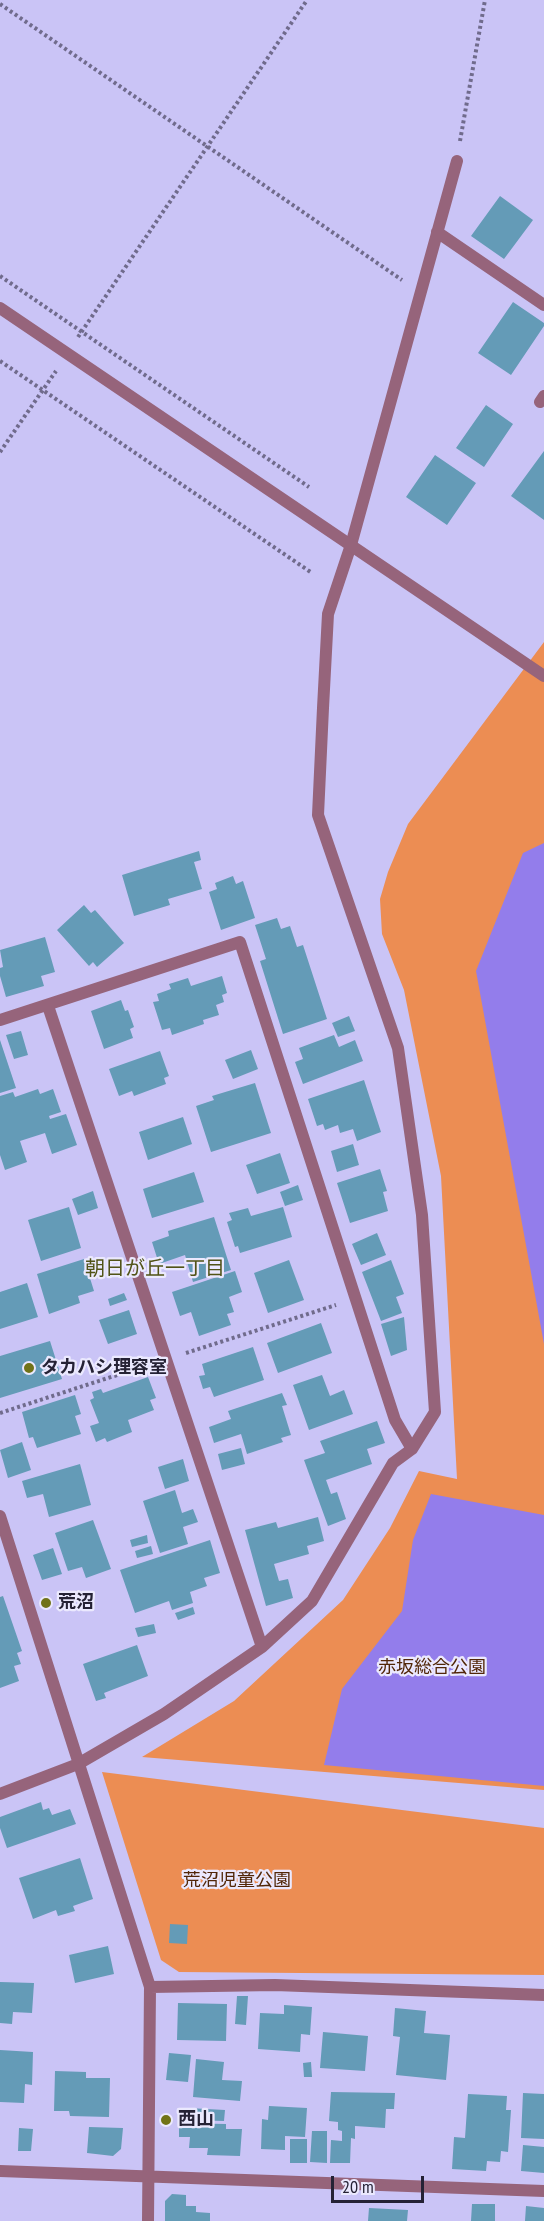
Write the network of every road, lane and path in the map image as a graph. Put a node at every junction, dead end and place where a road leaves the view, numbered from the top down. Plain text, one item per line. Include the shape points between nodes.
1 (307, 0) edge
2 (485, 0) edge
3 (0, 4) edge
4 (208, 147) junction
5 (457, 161) joint
6 (437, 232) junction
7 (0, 276) edge
8 (420, 293) junction
9 (544, 304) edge
10 (0, 308) edge
11 (82, 332) junction
12 (67, 354) junction
13 (0, 361) edge
14 (43, 390) junction
15 (0, 453) edge
16 (315, 491) dead end
17 (351, 544) junction
18 (312, 573) dead end
19 (544, 676) edge
20 (48, 1006) junction
21 (0, 1020) edge
22 (412, 1449) junction
23 (0, 1516) edge
24 (262, 1647) junction
25 (78, 1764) junction
26 (0, 1794) edge
27 (150, 1987) junction
28 (544, 1995) edge
29 (0, 2171) edge
30 (149, 2177) junction
31 (544, 2191) edge
32 (148, 2221) edge

1 - 4 path
2 - 5 path
3 - 4 path
4 - 8 path
4 - 11 path
5 - 6 street
6 - 8 street
6 - 9 street
7 - 11 path
8 - 17 street
10 - 12 street
11 - 12 path
11 - 16 path
12 - 14 path
12 - 17 street
13 - 14 path
14 - 15 path
14 - 18 path
17 - 19 street
17 - 22 street via 328,614 318,815 398,1048 422,1215 435,1412
20 - 21 street
20 - 22 street via 240,942 395,1420
20 - 24 street
22 - 24 street via 393,1463 312,1601
23 - 25 street
24 - 25 street via 164,1714
25 - 26 street
25 - 27 street
27 - 28 street via 275,1985
27 - 30 street
29 - 30 street
30 - 31 street
30 - 32 street

